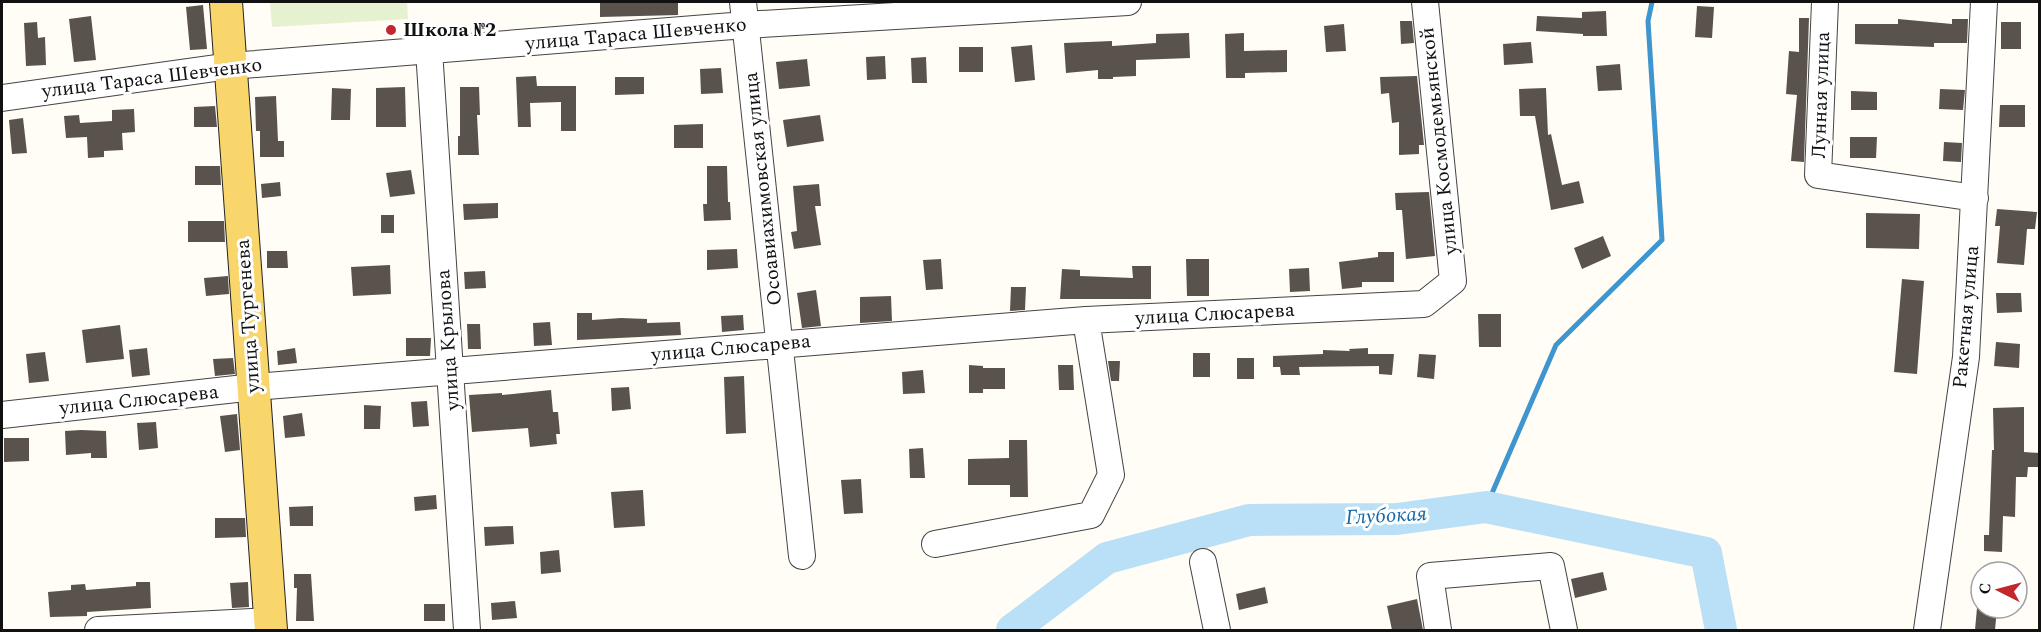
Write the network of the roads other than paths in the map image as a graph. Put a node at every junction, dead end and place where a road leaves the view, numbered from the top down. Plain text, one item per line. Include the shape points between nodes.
1 (226, 2) edge
2 (1128, 2) edge
3 (1425, 2) edge
4 (1825, 2) edge
5 (1984, 2) edge
6 (744, 13) edge
7 (429, 50) junction
8 (230, 66) junction
9 (2, 98) edge
10 (1975, 198) junction
11 (1453, 281) joint
12 (1086, 320) junction
13 (780, 344) junction
14 (450, 371) junction
15 (254, 387) junction
16 (2, 416) edge
17 (935, 544) dead end
18 (802, 556) dead end
19 (1203, 562) dead end
20 (271, 626) edge
21 (98, 630) edge
22 (467, 630) edge
23 (1217, 630) edge
24 (1438, 630) edge
25 (1564, 630) edge
26 (1927, 630) edge

1 - 8 main road, улица Тургенева
2 - 6 street, улица Тараса Шевченко
3 - 11 street, улица Космодемьянской
4 - 10 street, Лунная улица via 1818,175
5 - 10 street, Ракетная улица
6 - 7 street, улица Тараса Шевченко
6 - 13 street, Осоавиахимовская улица
7 - 8 street, улица Тараса Шевченко
7 - 14 street, улица Крылова
8 - 9 street, улица Тараса Шевченко
8 - 15 main road, улица Тургенева
10 - 26 street, Ракетная улица via 1966,357
11 - 12 street, улица Слюсарева via 1424,304
12 - 13 street, улица Слюсарева
12 - 17 street via 1111,475 1091,515
13 - 14 street, улица Слюсарева
13 - 18 street, Осоавиахимовская улица
14 - 15 street, улица Слюсарева
14 - 22 street, улица Крылова
15 - 16 street, улица Слюсарева
15 - 20 main road, улица Тургенева
19 - 23 street
20 - 21 street
24 - 25 street via 1430,576 1551,566

